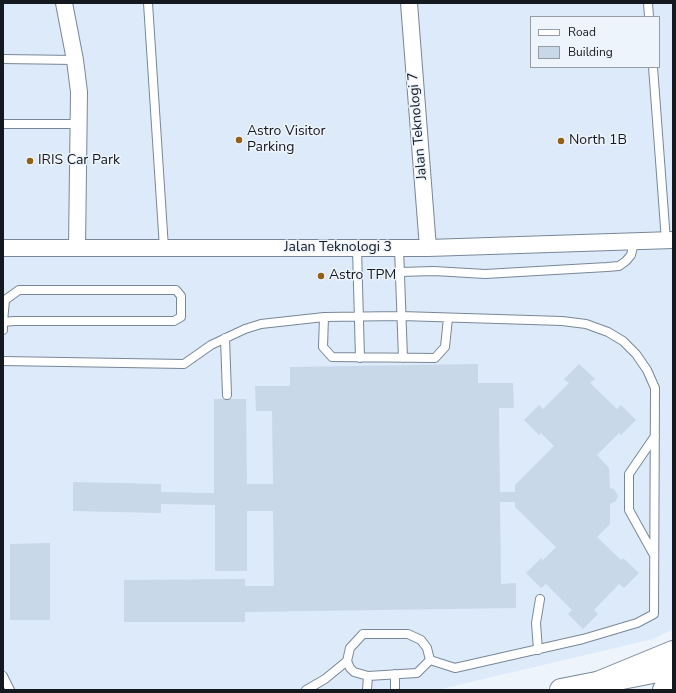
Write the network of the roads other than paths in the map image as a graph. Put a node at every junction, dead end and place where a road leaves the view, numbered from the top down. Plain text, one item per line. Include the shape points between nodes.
1 (64, 3) edge
2 (148, 3) edge
3 (409, 3) edge
4 (648, 3) edge
5 (649, 16) edge
6 (3, 59) edge
7 (75, 60) junction
8 (653, 68) edge
9 (3, 124) edge
10 (80, 124) junction
11 (670, 241) edge
12 (634, 242) junction
13 (3, 248) edge
14 (77, 248) junction
15 (164, 248) junction
16 (357, 248) junction
17 (399, 248) junction
18 (428, 248) junction
19 (400, 272) junction
20 (401, 316) junction
21 (359, 317) junction
22 (324, 318) junction
23 (448, 318) junction
24 (3, 322) edge
25 (3, 330) edge
26 (225, 338) junction
27 (360, 358) junction
28 (403, 358) junction
29 (3, 361) edge
30 (227, 396) dead end
31 (656, 436) junction
32 (654, 556) junction
33 (540, 599) dead end
34 (538, 650) junction
35 (673, 652) edge
36 (430, 660) junction
37 (347, 661) junction
38 (673, 668) edge
39 (395, 674) junction
40 (3, 676) edge
41 (368, 676) junction
42 (600, 682) junction
43 (673, 688) edge
44 (10, 690) edge
45 (306, 690) edge
46 (367, 690) edge
47 (395, 690) edge
48 (562, 690) edge
49 (664, 690) edge

1 - 7 street
2 - 15 lane
3 - 18 street, Jalan Teknologi 7
4 - 5 lane
6 - 7 lane
7 - 10 street
8 - 11 lane
9 - 10 lane
10 - 14 street
11 - 12 street, Jalan Teknologi 3
12 - 18 street, Jalan Teknologi 3
12 - 19 lane via 631,255 626,261 619,266 607,268 485,274
13 - 14 street, Jalan Teknologi 3
14 - 15 street, Jalan Teknologi 3
15 - 16 street, Jalan Teknologi 3
16 - 17 street, Jalan Teknologi 3
16 - 21 lane
17 - 18 street, Jalan Teknologi 3
17 - 19 lane
19 - 20 lane
20 - 21 lane
20 - 23 lane
20 - 28 lane
21 - 22 lane
21 - 27 lane
22 - 26 lane via 262,324
22 - 27 lane via 323,347 332,357
23 - 28 lane via 445,347 434,358
23 - 31 lane via 562,321 586,324 608,332 623,341 647,370 655,388
24 - 24 lane via 5,300 19,290 176,290 181,296 181,318 174,321
24 - 25 lane
26 - 29 lane via 184,364
26 - 30 lane
27 - 28 lane
31 - 32 lane
31 - 32 lane via 629,474 629,510
32 - 34 lane via 654,614 615,630
33 - 34 lane via 536,623
34 - 36 lane via 455,668
35 - 42 highway
36 - 37 lane via 427,648 421,640 408,634 363,634 350,648
36 - 39 lane via 417,672
37 - 41 lane via 354,672
37 - 45 lane
38 - 42 highway
39 - 41 lane
39 - 47 lane
40 - 44 lane
41 - 46 lane
42 - 48 highway
43 - 49 highway

